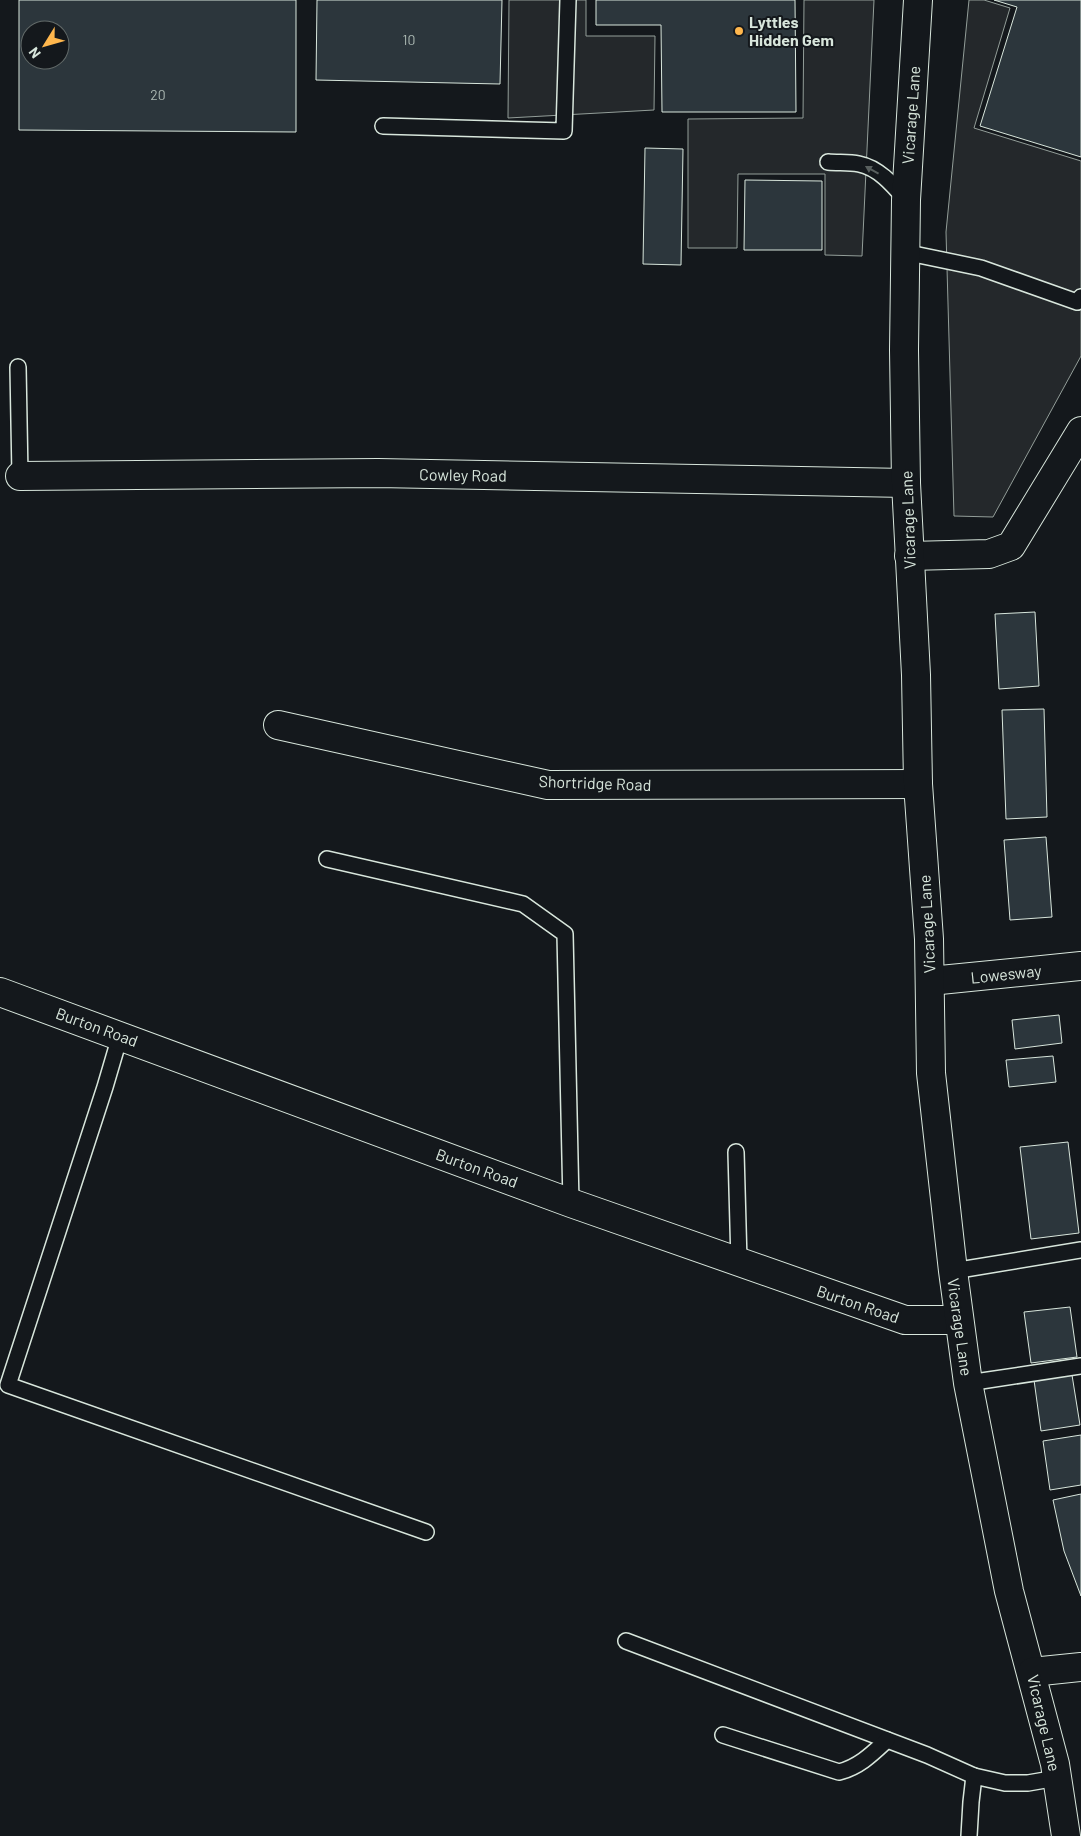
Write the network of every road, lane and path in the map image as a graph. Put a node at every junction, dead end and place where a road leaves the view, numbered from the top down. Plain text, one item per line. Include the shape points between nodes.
1 (568, 0) edge
2 (918, 0) edge
3 (384, 126) dead end
4 (828, 162) dead end
5 (906, 200) junction
6 (904, 252) junction
7 (1081, 297) edge
8 (18, 367) dead end
9 (1081, 431) edge
10 (20, 476) joint
11 (906, 483) junction
12 (909, 556) junction
13 (278, 725) dead end
14 (918, 784) junction
15 (327, 859) dead end
16 (1081, 966) edge
17 (930, 982) junction
18 (0, 992) edge
19 (120, 1036) junction
20 (736, 1152) dead end
21 (571, 1203) junction
22 (1081, 1250) edge
23 (739, 1262) junction
24 (953, 1271) junction
25 (959, 1320) junction
26 (1081, 1366) edge
27 (968, 1383) junction
28 (426, 1532) dead end
29 (626, 1641) dead end
30 (1081, 1667) edge
31 (1032, 1672) junction
32 (723, 1735) dead end
33 (887, 1740) junction
34 (974, 1776) junction
35 (1057, 1778) junction
36 (969, 1836) edge
37 (1066, 1836) edge

1 - 3 lane via 564,131
2 - 5 street, Vicarage Lane
5 -> 4 lane via 890,182 870,168
5 - 6 street, Vicarage Lane
6 - 7 lane via 980,268 1077,302
6 - 11 street, Vicarage Lane
8 - 10 lane
9 - 12 street via 1011,546 989,554
10 - 11 street, Cowley Road via 378,473
11 - 12 street, Vicarage Lane
12 - 14 street, Vicarage Lane
13 - 14 street, Shortridge Road via 548,785
14 - 17 street, Vicarage Lane
15 - 21 lane via 523,904 565,934
16 - 17 street, Lowesway
17 - 24 street, Vicarage Lane via 931,1072
18 - 19 street, Burton Road
19 - 21 street, Burton Road
19 - 28 lane via 8,1385
20 - 23 lane
21 - 23 street, Burton Road
22 - 24 lane
23 - 25 street, Burton Road via 905,1320
24 - 25 street, Vicarage Lane
25 - 27 street, Vicarage Lane
26 - 27 lane
27 - 31 street, Vicarage Lane via 1009,1591
29 - 33 lane
30 - 31 street
31 - 35 street, Vicarage Lane
32 - 33 lane via 839,1772 849,1770 869,1757
33 - 34 lane
34 - 35 lane via 1005,1783
34 - 36 lane
35 - 37 street, Vicarage Lane

